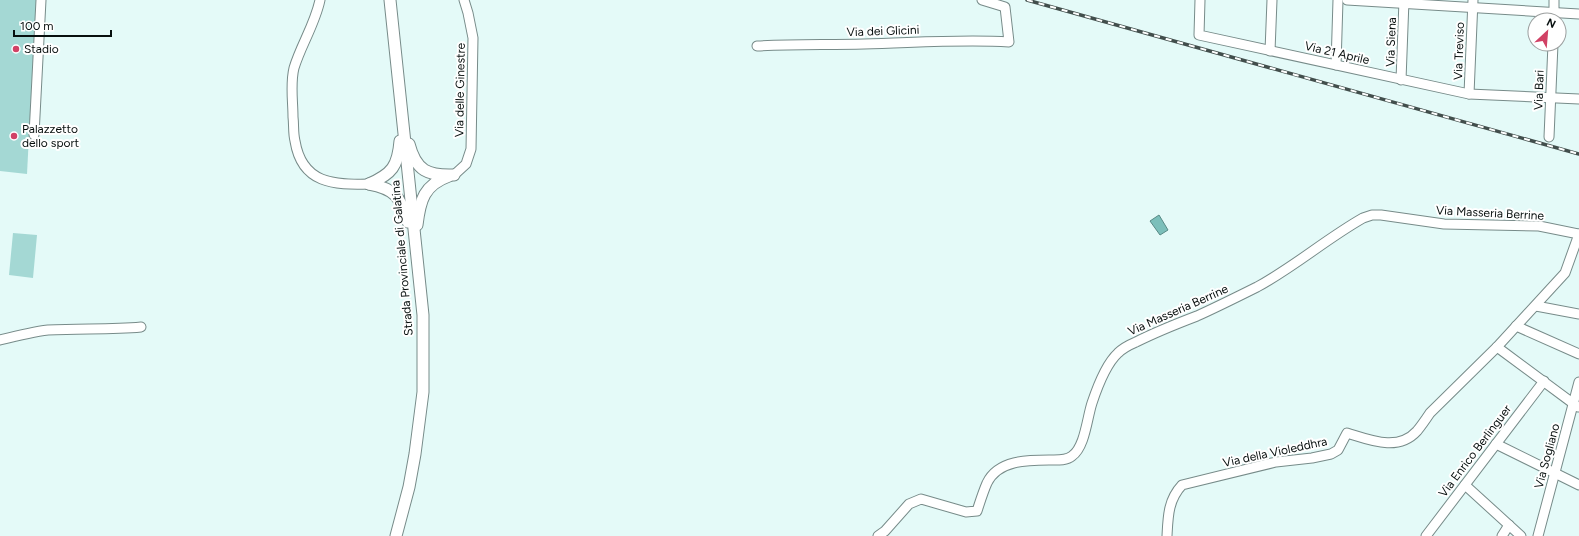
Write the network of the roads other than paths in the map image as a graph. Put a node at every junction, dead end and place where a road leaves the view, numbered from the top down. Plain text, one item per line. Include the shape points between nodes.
1 (41, 0) edge
2 (320, 0) edge
3 (390, 0) edge
4 (464, 0) edge
5 (982, 0) edge
6 (1200, 0) edge
7 (1272, 0) edge
8 (1338, 0) edge
9 (1347, 0) edge
10 (1554, 0) edge
11 (1404, 2) edge
12 (1473, 4) edge
13 (1527, 12) edge
14 (1554, 12) edge
15 (1579, 14) edge
16 (1567, 15) edge
17 (757, 46) dead end
18 (1270, 51) junction
19 (1553, 52) edge
20 (1336, 65) junction
21 (1401, 80) junction
22 (1469, 94) junction
23 (1551, 98) junction
24 (1579, 99) edge
25 (402, 116) junction
26 (34, 135) dead end
27 (1549, 137) dead end
28 (454, 175) junction
29 (369, 184) junction
30 (1579, 234) edge
31 (415, 241) junction
32 (1536, 306) junction
33 (1579, 314) edge
34 (1516, 326) junction
35 (140, 327) dead end
36 (0, 340) edge
37 (1497, 347) junction
38 (1579, 354) edge
39 (1544, 381) junction
40 (1579, 382) edge
41 (1576, 406) edge
42 (1496, 444) junction
43 (1555, 473) junction
44 (1465, 485) junction
45 (1579, 485) edge
46 (1509, 525) junction
47 (396, 536) edge
48 (878, 536) edge
49 (1167, 536) edge
50 (1426, 536) edge
51 (1502, 536) edge
52 (1521, 536) edge
53 (1538, 536) edge

1 - 26 street
2 - 29 street via 318,12 294,70 292,89 295,141 299,156 306,168 316,177 326,182
3 - 25 main road, Strada Provinciale di Galatina
4 - 28 street, Via delle Ginestre via 473,38 471,149 466,164
5 - 17 street, Via dei Glicini via 1005,7 1010,42 980,40
6 - 18 street, Via 21 Aprile via 1199,35
7 - 18 street
8 - 20 street
9 - 11 street
10 - 14 street
11 - 12 street
11 - 21 street, Via Siena
12 - 13 street
12 - 22 street, Via Treviso
15 - 16 street
18 - 20 street, Via 21 Aprile
19 - 23 street, Via Bari
20 - 21 street, Via 21 Aprile
21 - 22 street, Via 21 Aprile
22 - 23 street, Via 21 Aprile
23 - 24 street, Via 21 Aprile
23 - 27 street, Via Bari
25 - 28 main road via 412,156 422,169 437,175
25 - 29 main road via 400,148 396,163 384,177
25 - 31 main road, Strada Provinciale di Galatina
28 - 31 main road via 441,179 429,187 422,200
29 - 31 main road via 384,186 396,195 403,205
30 - 32 street via 1565,273
30 - 48 street, Via Masseria Berrine via 1539,226 1444,224 1381,215 1363,218 1257,287 1124,347 1110,363 1099,385 1082,441 1072,457 1062,460 1022,460 1002,468 993,474 988,482 977,511 966,512 921,499 909,504
31 - 47 main road, Strada Provinciale di Galatina via 423,315 423,392 409,487
32 - 33 street
32 - 34 street
34 - 37 street
34 - 38 street
35 - 36 street via 77,328 28,333
37 - 39 street
37 - 49 street, Via della Violeddhra via 1430,413 1417,432 1398,442 1382,444 1347,433 1338,450 1331,454 1276,462 1182,485 1171,500
39 - 41 street
39 - 42 street, Via Enrico Berlinguer
40 - 41 street, Via Sogliano
41 - 43 street, Via Sogliano
42 - 43 street
42 - 44 street, Via Enrico Berlinguer
43 - 45 street
43 - 53 street, Via Sogliano
44 - 46 street
44 - 50 street, Via Enrico Berlinguer
46 - 51 street
46 - 52 street

